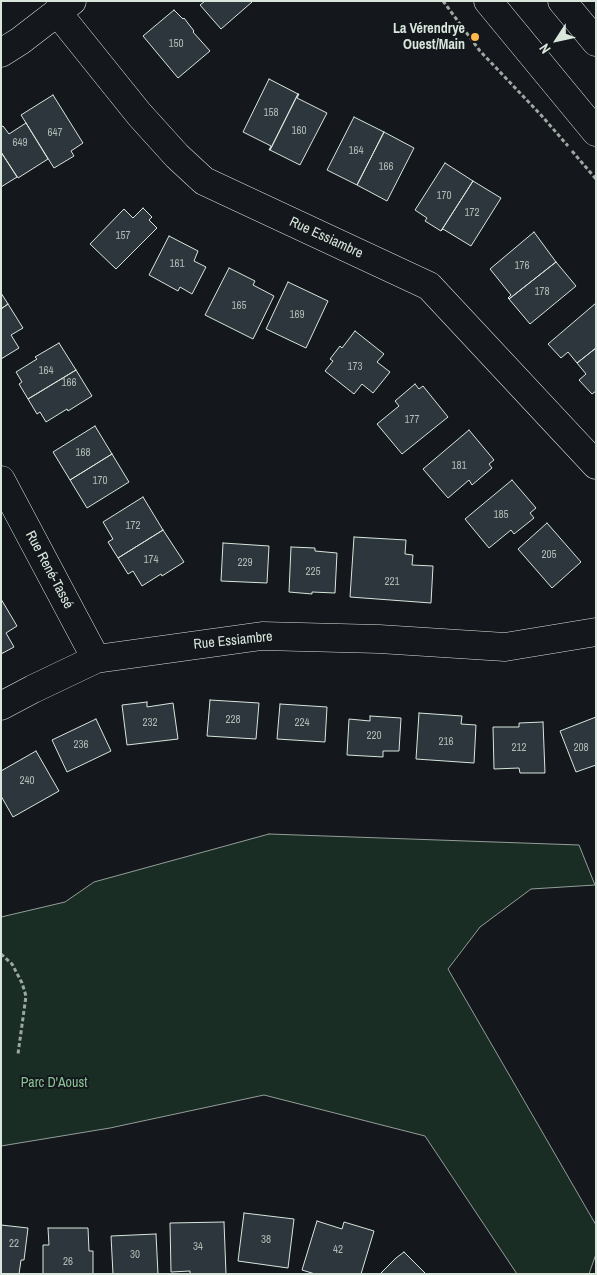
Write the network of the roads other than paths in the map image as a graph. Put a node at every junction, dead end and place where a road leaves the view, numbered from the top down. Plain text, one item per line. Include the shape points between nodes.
1 (488, 1) edge
2 (562, 1) edge
3 (64, 7) edge
4 (596, 42) edge
5 (1, 53) edge
6 (596, 132) edge
7 (596, 465) edge
8 (1, 480) edge
9 (596, 632) edge
10 (96, 659) junction
11 (1, 706) edge

1 - 6 street
2 - 4 street
3 - 5 street
3 - 7 street, Rue Essiambre via 139,114 204,181 430,286
8 - 10 street, Rue René-Tassé
9 - 10 street, Rue Essiambre via 505,647 379,638 262,636
10 - 11 street, Rue Essiambre

